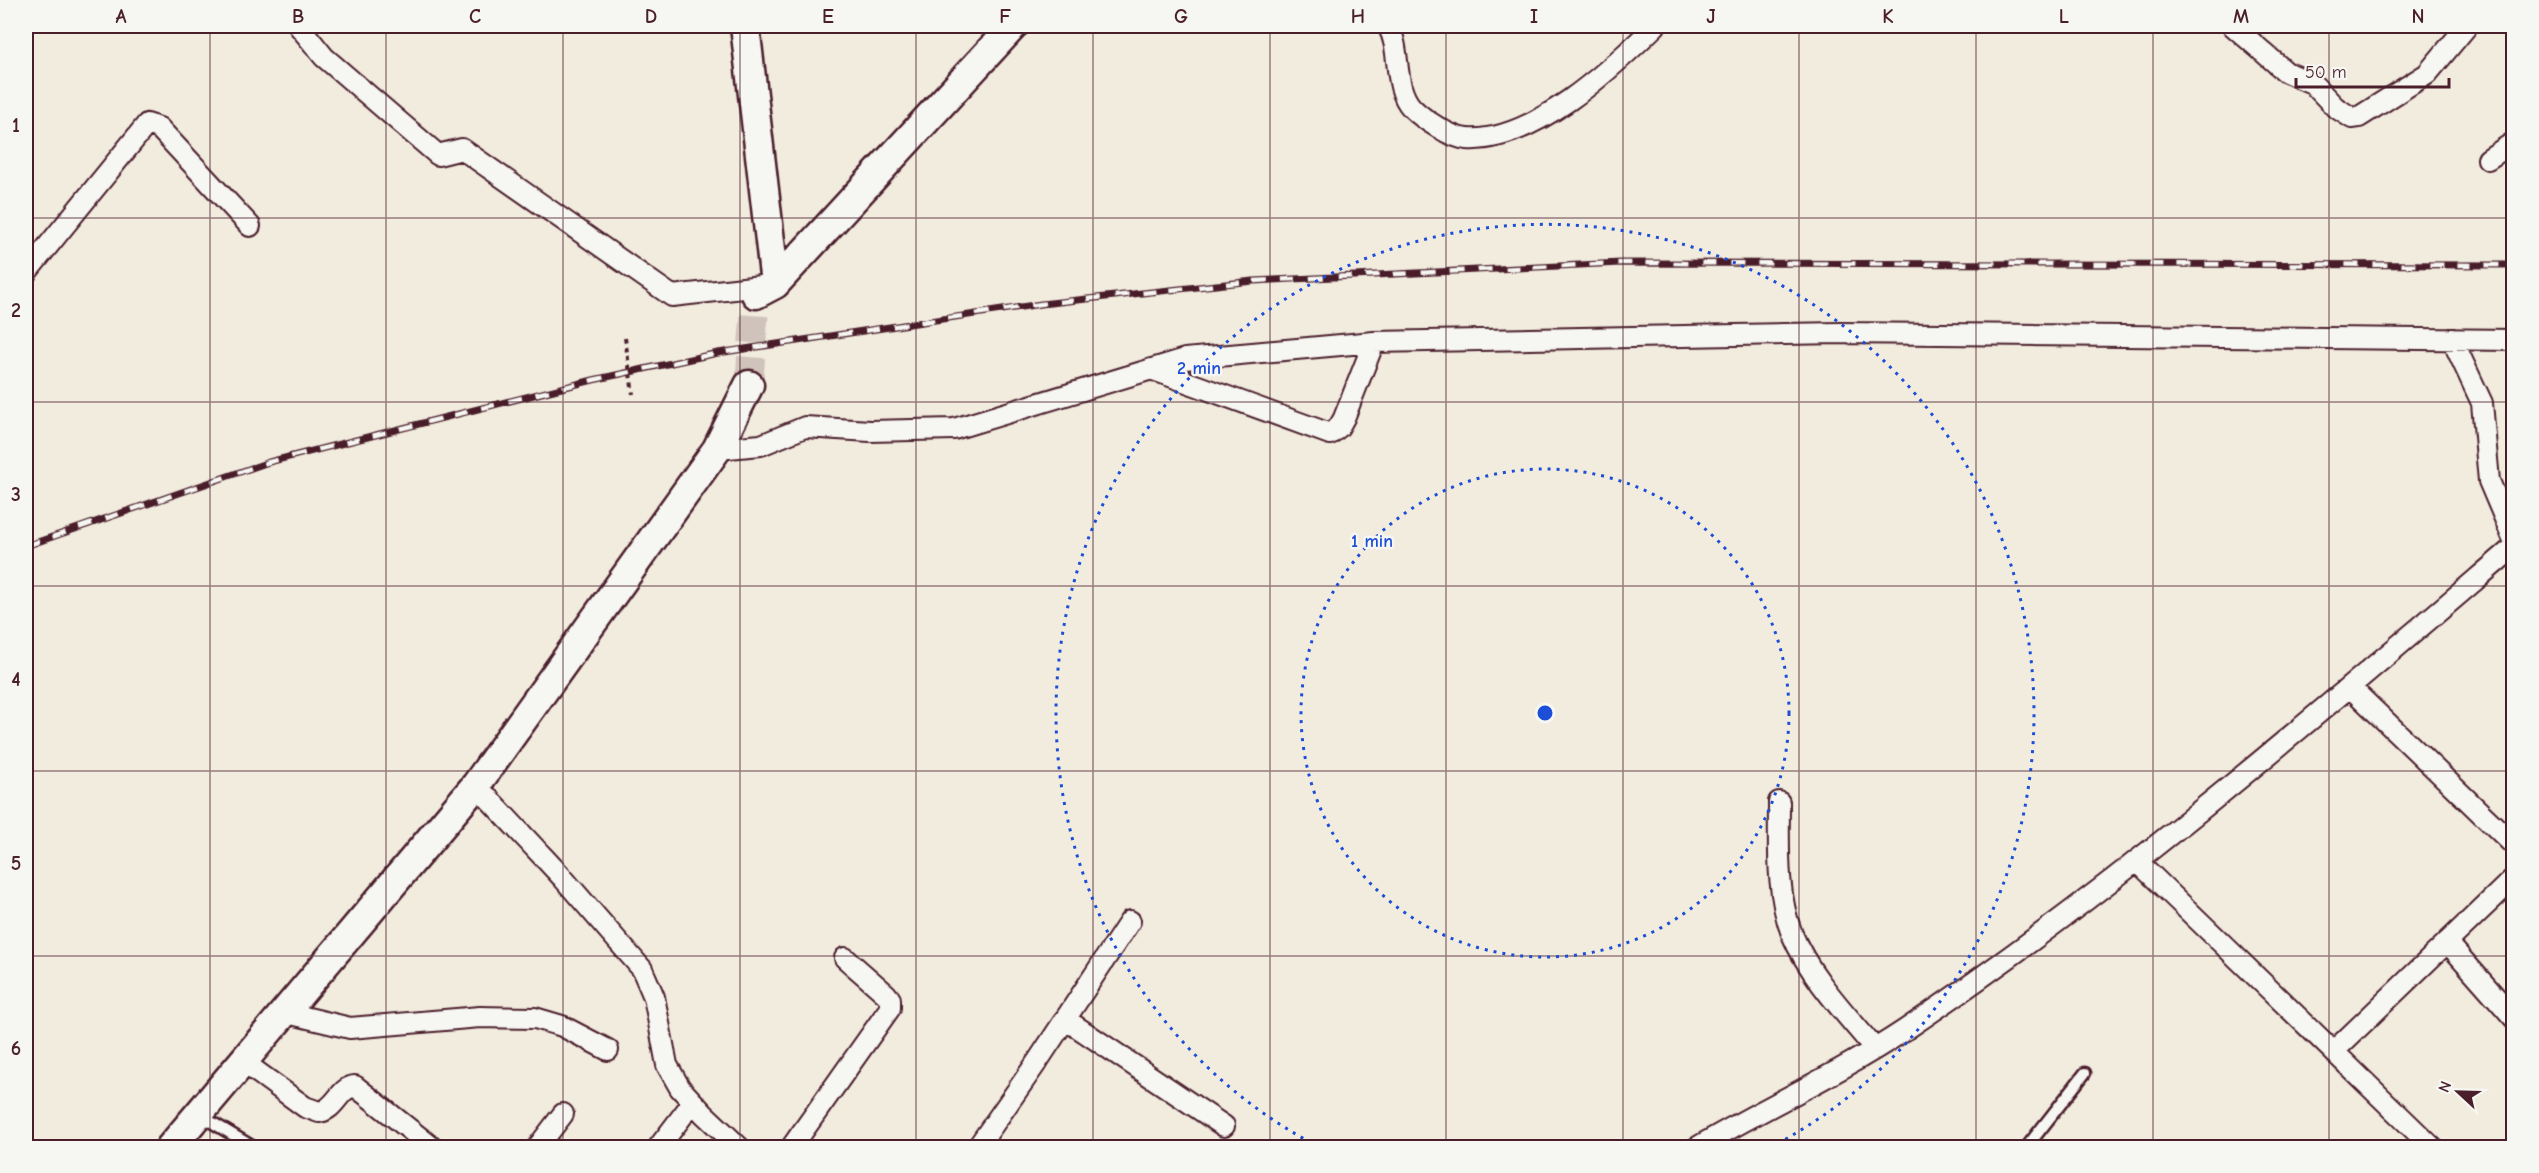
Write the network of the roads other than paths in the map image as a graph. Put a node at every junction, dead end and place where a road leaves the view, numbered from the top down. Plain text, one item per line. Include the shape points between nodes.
1 (299, 26) edge
2 (745, 26) edge
3 (1013, 26) edge
4 (1388, 26) edge
5 (1655, 26) edge
6 (2234, 26) edge
7 (2466, 26) edge
8 (2514, 142) edge
9 (2488, 159) dead end
10 (250, 226) dead end
11 (26, 273) edge
12 (766, 289) junction
13 (2452, 339) junction
14 (2514, 340) edge
15 (1374, 342) junction
16 (1151, 369) junction
17 (749, 385) tunnel mouth
18 (717, 449) junction
19 (2514, 540) edge
20 (2514, 547) edge
21 (2351, 688) junction
22 (476, 785) junction
23 (1779, 802) dead end
24 (2514, 845) edge
25 (2137, 861) junction
26 (2514, 878) edge
27 (1130, 921) dead end
28 (2447, 942) junction
29 (845, 958) dead end
30 (283, 1012) junction
31 (2514, 1018) edge
32 (1065, 1019) junction
33 (1875, 1049) junction
34 (608, 1050) dead end
35 (2334, 1050) junction
36 (242, 1061) junction
37 (2085, 1073) dead end
38 (693, 1102) junction
39 (198, 1114) junction
40 (563, 1114) dead end
41 (1224, 1126) dead end
42 (170, 1148) edge
43 (255, 1148) edge
44 (433, 1148) edge
45 (537, 1148) edge
46 (658, 1148) edge
47 (740, 1148) edge
48 (790, 1148) edge
49 (976, 1148) edge
50 (1696, 1148) edge
51 (2026, 1148) edge
52 (2433, 1148) edge

1 - 12 street via 324,57 438,155 462,149 672,296
2 - 12 main road
3 - 12 main road
4 - 5 street via 1394,36 1401,87 1411,106 1433,125 1466,139 1501,135 1552,111 1584,90
6 - 7 street via 2286,72 2312,83 2352,118 2360,117 2427,74
8 - 9 street
10 - 11 street via 159,128 147,124
13 - 14 street
13 - 15 street via 1839,333
13 - 19 street via 2482,403 2489,481
15 - 16 street via 1185,359
15 - 16 street via 1344,418 1330,434
16 - 18 street via 954,429 879,431 805,427 761,445
17 - 18 main road
18 - 22 main road
20 - 21 street
21 - 24 street
21 - 25 street
22 - 30 main road
22 - 38 street via 642,969 654,997 667,1065
23 - 33 street via 1779,861 1792,933 1806,961
25 - 33 street
25 - 35 street
26 - 28 street
27 - 32 street
28 - 31 street
28 - 35 street
29 - 48 street via 886,994 890,1008
30 - 34 street via 350,1028 480,1017 535,1018 562,1026
30 - 36 main road
32 - 41 street
32 - 49 street
33 - 50 street
35 - 52 street
36 - 39 main road
36 - 44 street via 305,1107 319,1112 330,1108 345,1090 355,1086
37 - 51 lane
38 - 46 street
38 - 47 street
39 - 42 main road
39 - 43 lane
40 - 45 street

